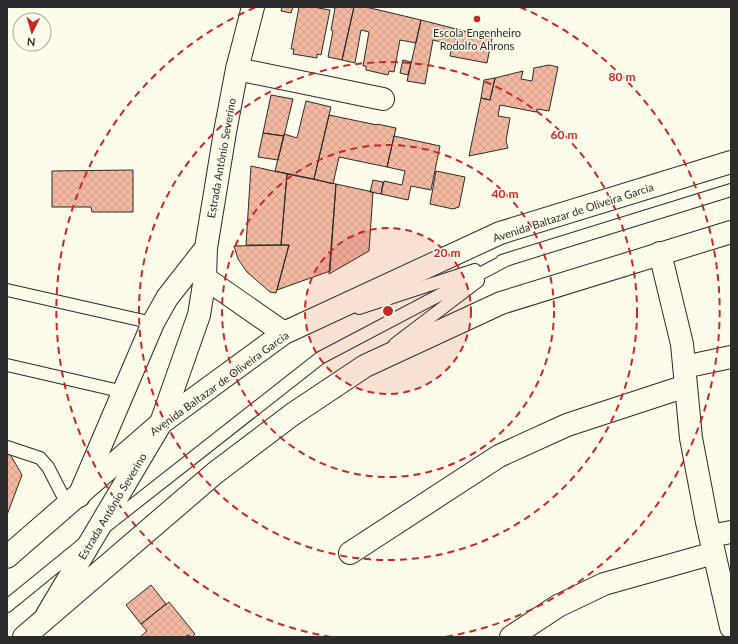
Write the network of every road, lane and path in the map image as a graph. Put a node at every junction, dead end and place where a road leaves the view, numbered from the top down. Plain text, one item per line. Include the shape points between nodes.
1 (253, 7) edge
2 (237, 69) junction
3 (383, 99) dead end
4 (731, 162) edge
5 (731, 190) edge
6 (731, 232) edge
7 (206, 248) junction
8 (660, 254) junction
9 (508, 259) junction
10 (205, 278) junction
11 (7, 290) edge
12 (153, 323) junction
13 (284, 333) junction
14 (731, 357) edge
15 (7, 365) edge
16 (366, 366) junction
17 (685, 376) junction
18 (124, 392) junction
19 (161, 423) junction
20 (7, 447) edge
21 (73, 501) junction
22 (731, 532) edge
23 (95, 535) junction
24 (712, 545) junction
25 (350, 553) dead end
26 (7, 557) edge
27 (7, 606) edge
28 (731, 626) edge
29 (42, 629) edge
30 (24, 637) edge
31 (511, 637) edge

1 - 2 main road, Estrada Antônio Severino
2 - 3 main road
2 - 7 main road, Estrada Antônio Severino
4 - 13 main road, Avenida Baltazar de Oliveira Garcia via 500,234
5 - 9 lane
6 - 8 main road
7 - 10 main road, Estrada Antônio Severino
7 - 12 main road, Estrada Antônio Severino via 167,298
8 - 16 main road via 501,303
8 - 17 main road via 682,344
9 - 13 lane
9 - 16 lane
9 - 23 lane via 320,358
10 - 13 main road
10 - 19 main road, Estrada Antônio Severino via 199,315
11 - 12 lane
12 - 18 main road, Estrada Antônio Severino
13 - 19 main road, Avenida Baltazar de Oliveira Garcia
14 - 17 main road
15 - 18 lane
16 - 29 main road via 293,414 215,473
17 - 24 main road via 691,438
17 - 25 main road via 499,456
18 - 21 main road, Estrada Antônio Severino
19 - 21 main road, Avenida Baltazar de Oliveira Garcia
19 - 23 main road, Estrada Antônio Severino
20 - 21 lane via 40,458
21 - 26 main road, Avenida Baltazar de Oliveira Garcia
22 - 24 main road
23 - 27 lane
23 - 29 main road, Estrada Antônio Severino
24 - 28 main road
24 - 31 main road via 604,584 558,606
29 - 30 main road

